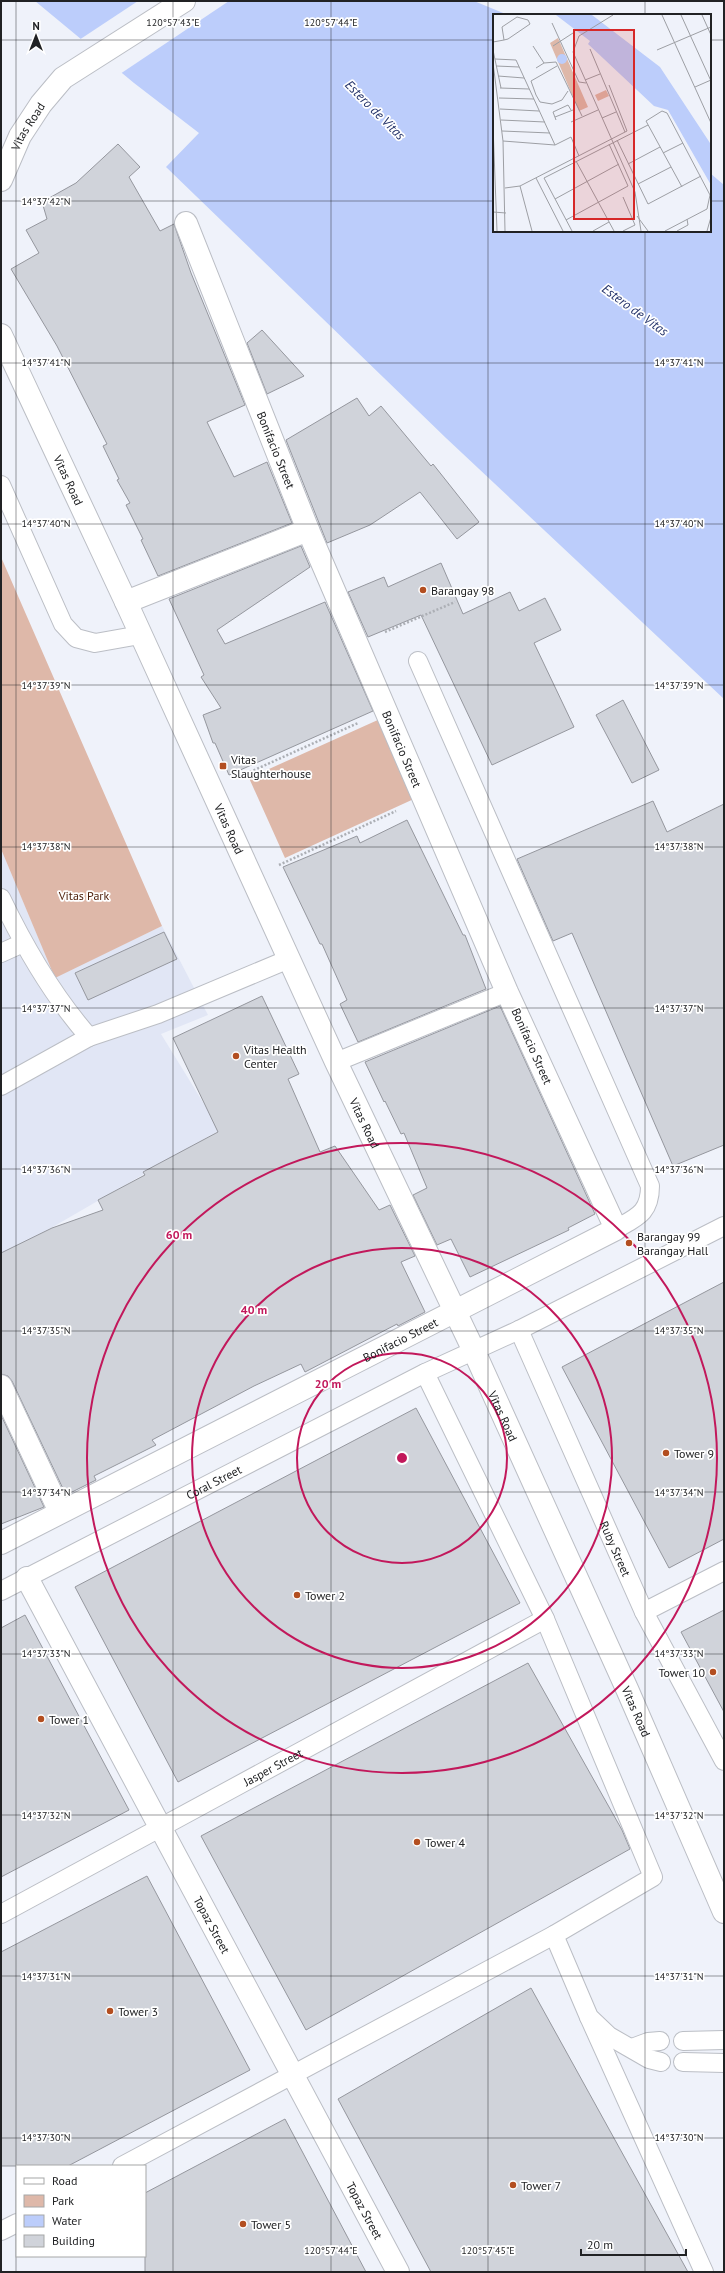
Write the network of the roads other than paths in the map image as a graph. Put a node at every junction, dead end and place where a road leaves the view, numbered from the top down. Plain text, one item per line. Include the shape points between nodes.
1 (184, 1) edge
2 (1, 180) edge
3 (186, 224) dead end
4 (1, 335) edge
5 (1, 485) edge
6 (308, 530) junction
7 (126, 602) junction
8 (140, 635) junction
9 (418, 661) dead end
10 (1, 898) edge
11 (23, 943) junction
12 (1, 952) edge
13 (289, 959) junction
14 (508, 992) junction
15 (89, 1037) junction
16 (336, 1062) junction
17 (1, 1086) edge
18 (724, 1226) edge
19 (616, 1229) junction
20 (455, 1310) junction
21 (519, 1330) junction
22 (474, 1350) junction
23 (426, 1373) junction
24 (1, 1386) edge
25 (60, 1512) junction
26 (1, 1543) edge
27 (724, 1571) edge
28 (27, 1578) junction
29 (1, 1591) edge
30 (644, 1612) junction
31 (545, 1619) junction
32 (724, 1761) edge
33 (161, 1828) junction
34 (724, 1912) edge
35 (1, 1914) edge
36 (554, 1935) junction
37 (589, 2017) junction
38 (724, 2040) edge
39 (660, 2041) dead end
40 (683, 2041) dead end
41 (632, 2048) junction
42 (661, 2062) dead end
43 (683, 2062) dead end
44 (724, 2063) edge
45 (292, 2074) junction
46 (124, 2165) edge
47 (16, 2224) edge
48 (1, 2232) edge
49 (398, 2272) edge
50 (704, 2272) edge

1 - 2 street, Vitas Road via 63,78 41,104 20,136
3 - 6 street, Bonifacio Street
4 - 7 street, Vitas Road
5 - 8 lane via 63,624 76,638 94,643
6 - 7 street
6 - 14 street, Bonifacio Street
7 - 8 street, Vitas Road
8 - 13 street, Vitas Road
9 - 19 lane via 650,1186 650,1200 642,1214
10 - 11 lane
11 - 12 lane
11 - 15 lane via 68,1014
13 - 15 lane via 158,1014
13 - 16 street, Vitas Road
14 - 16 lane
14 - 19 street, Bonifacio Street
15 - 17 lane
16 - 20 street, Vitas Road
18 - 21 lane, Coral Street
19 - 20 street, Bonifacio Street
20 - 22 street, Vitas Road
20 - 25 street, Bonifacio Street
21 - 22 lane, Coral Street
21 - 30 lane, Ruby Street
22 - 23 lane, Coral Street
22 - 34 street, Vitas Road via 624,1682
23 - 28 lane, Coral Street
23 - 31 lane
24 - 25 street
25 - 26 street, Bonifacio Street
27 - 30 lane
28 - 29 lane, Coral Street
28 - 33 street, Topaz Street
30 - 32 lane, Ruby Street
31 - 33 lane, Jasper Street
31 - 36 lane via 653,1878
33 - 35 lane, Jasper Street
33 - 45 street, Topaz Street
36 - 37 lane
36 - 45 lane
37 - 41 lane via 609,2036
37 - 50 lane
38 - 40 lane
39 - 41 lane
41 - 42 lane via 649,2059
43 - 44 lane
45 - 46 lane
45 - 49 street, Topaz Street
47 - 48 lane

